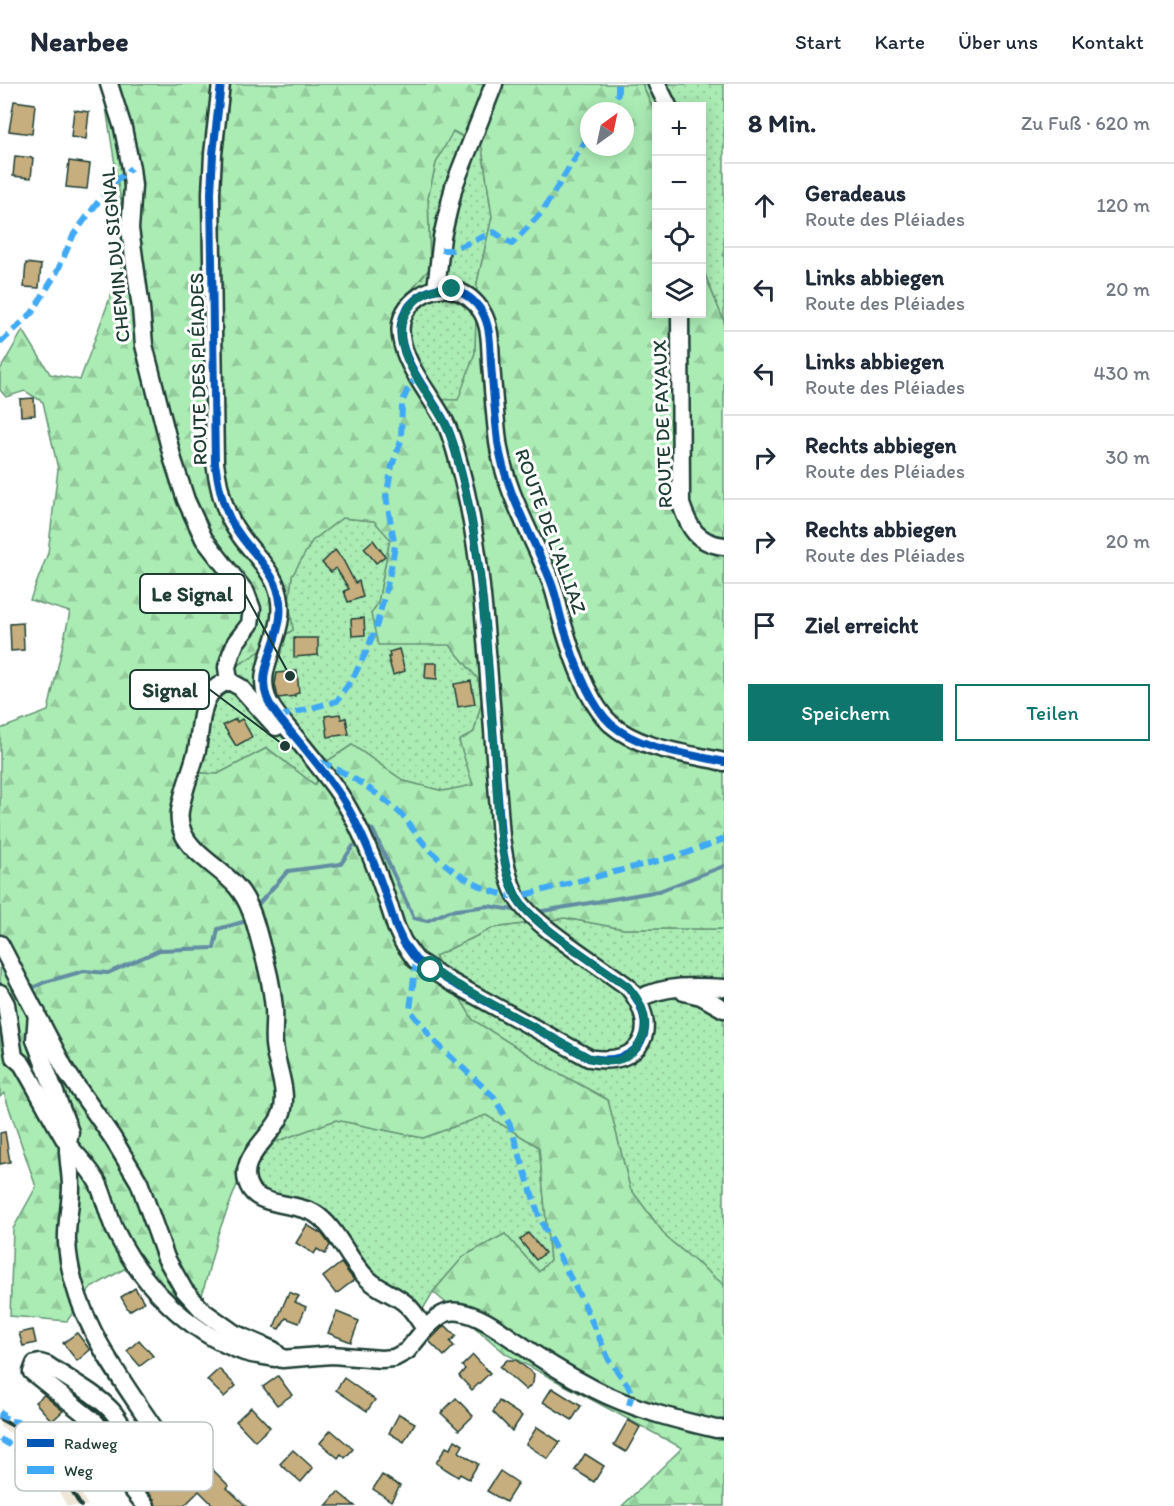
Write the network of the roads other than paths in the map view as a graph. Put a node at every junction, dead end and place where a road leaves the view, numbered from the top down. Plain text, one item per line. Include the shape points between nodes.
1 (109, 84) edge
2 (221, 84) edge
3 (495, 84) edge
4 (657, 84) edge
5 (666, 102) edge
6 (436, 289) junction
7 (680, 318) edge
8 (724, 546) edge
9 (229, 681) junction
10 (303, 746) junction
11 (724, 762) edge
12 (0, 944) edge
13 (724, 988) edge
14 (671, 989) junction
15 (2, 997) edge
16 (638, 999) junction
17 (35, 1008) junction
18 (724, 1009) edge
19 (67, 1142) junction
20 (425, 1329) junction
21 (282, 1359) junction
22 (95, 1422) edge
23 (120, 1422) edge
24 (150, 1422) edge
25 (724, 1429) edge
26 (134, 1491) edge
27 (146, 1506) edge

1 - 9 street, CHEMIN DU SIGNAL via 131,168 130,229 144,345 173,460 204,539 246,593 252,609 250,624 231,654 227,667
2 - 10 street, ROUTE DES PLÉIADES via 211,193 215,463 232,523 269,572 279,595 281,620 267,662 264,687 271,707
3 - 6 street via 454,186 442,237
4 - 5 street
6 - 11 street, ROUTE DE L'ALLIAZ via 452,289 466,296 486,320 502,461 553,585 566,634 590,695 609,722 631,737
6 - 16 street via 419,296 412,304 404,316 401,338 416,377 445,422 467,498 483,599 501,837 508,871 524,908 628,987
7 - 8 street, ROUTE DE FAYAUX via 681,504 699,537
9 - 10 street via 240,687 293,744
9 - 20 street via 219,684 205,702 180,812 184,836 239,889 252,913 266,960 284,1106 276,1125 250,1161 249,1186 257,1197 305,1209 326,1222 367,1279 404,1302
10 - 16 street, ROUTE DES PLÉIADES via 352,813 396,927 416,960 589,1058 613,1061 633,1052 644,1034 644,1012
12 - 17 street
13 - 14 street
14 - 16 street
14 - 18 street via 701,996
15 - 19 street via 14,1057 22,1064
17 - 19 street via 35,1040 70,1132
17 - 21 street via 66,1071 140,1182 166,1258 183,1290 203,1311 234,1333 273,1350
19 - 21 street via 98,1184 114,1229 134,1263 171,1309 226,1344 247,1353
19 - 24 street via 71,1188 67,1242 75,1292 109,1363
20 - 21 street via 407,1351 394,1358 332,1355
20 - 25 street via 448,1311 460,1312 494,1326 561,1370 629,1405
22 - 23 street via 32,1372 35,1364 47,1365 95,1396
26 - 27 street

